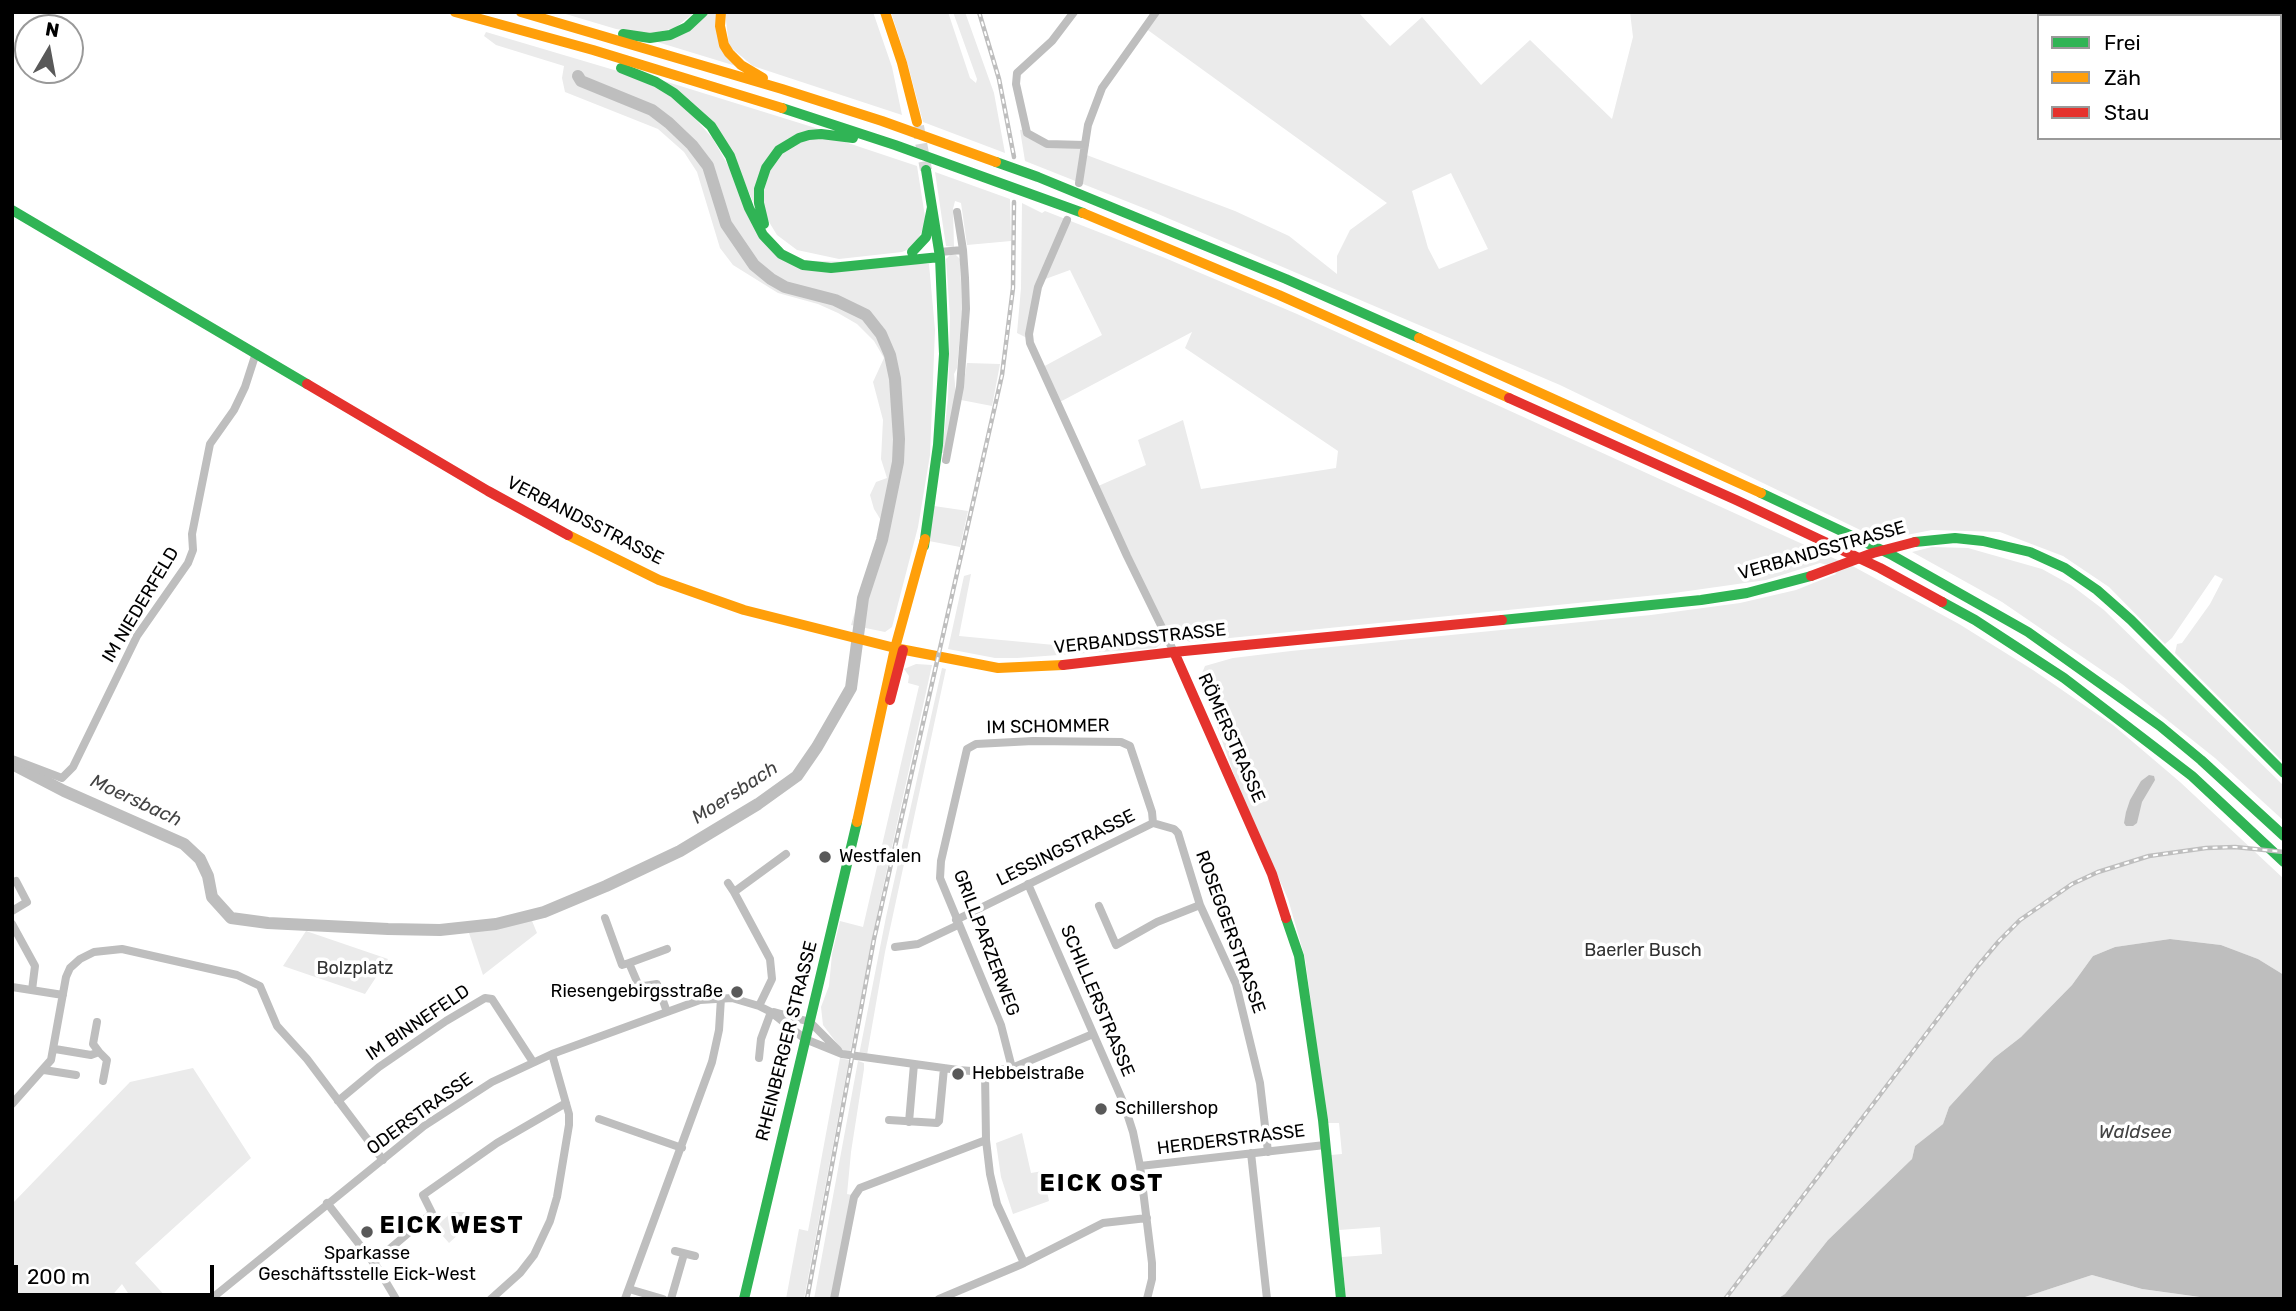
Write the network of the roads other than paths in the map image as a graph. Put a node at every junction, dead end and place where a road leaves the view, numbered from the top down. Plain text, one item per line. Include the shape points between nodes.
1 (455, 12) edge
2 (521, 12) edge
3 (703, 12) edge
4 (721, 12) edge
5 (885, 12) edge
6 (1074, 12) edge
7 (1156, 12) edge
8 (594, 33) junction
9 (563, 42) junction
10 (782, 89) junction
11 (917, 122) tunnel mouth
12 (895, 145) junction
13 (1085, 145) junction
14 (926, 170) tunnel mouth
15 (1079, 183) dead end
16 (932, 207) junction
17 (12, 210) edge
18 (957, 212) dead end
19 (1067, 220) dead end
20 (962, 250) junction
21 (912, 252) junction
22 (939, 253) junction
23 (256, 353) junction
24 (946, 460) dead end
25 (899, 649) junction
26 (1174, 652) junction
27 (969, 747) joint
28 (12, 759) edge
29 (2284, 773) edge
30 (1153, 823) junction
31 (2284, 836) edge
32 (786, 854) dead end
33 (2284, 862) edge
34 (16, 881) dead end
35 (728, 883) dead end
36 (1028, 884) junction
37 (734, 892) junction
38 (1200, 905) junction
39 (1099, 906) dead end
40 (12, 911) edge
41 (604, 918) dead end
42 (957, 922) junction
43 (12, 924) edge
44 (895, 947) dead end
45 (667, 949) dead end
46 (629, 963) junction
47 (12, 987) edge
48 (32, 990) junction
49 (63, 995) junction
50 (721, 998) junction
51 (759, 1006) junction
52 (667, 1012) junction
53 (771, 1012) junction
54 (97, 1022) dead end
55 (810, 1022) junction
56 (1093, 1034) junction
57 (805, 1040) junction
58 (55, 1049) junction
59 (99, 1052) junction
60 (842, 1054) junction
61 (552, 1055) junction
62 (759, 1058) dead end
63 (533, 1062) junction
64 (914, 1065) junction
65 (944, 1068) junction
66 (1012, 1068) junction
67 (44, 1070) junction
68 (985, 1072) junction
69 (76, 1075) dead end
70 (103, 1081) dead end
71 (338, 1101) junction
72 (566, 1103) junction
73 (12, 1104) edge
74 (599, 1119) dead end
75 (889, 1120) dead end
76 (909, 1122) junction
77 (986, 1140) junction
78 (1325, 1145) junction
79 (682, 1148) junction
80 (1268, 1152) junction
81 (1251, 1153) junction
82 (383, 1160) junction
83 (1140, 1166) junction
84 (327, 1203) junction
85 (1147, 1218) junction
86 (695, 1256) dead end
87 (373, 1263) junction
88 (1024, 1263) junction
89 (629, 1289) junction
90 (211, 1299) edge
91 (396, 1299) edge
92 (491, 1299) edge
93 (625, 1299) edge
94 (663, 1299) edge
95 (671, 1299) edge
96 (744, 1299) edge
97 (834, 1299) edge
98 (939, 1299) edge
99 (1147, 1299) edge
100 (1267, 1299) edge
101 (1341, 1299) edge

1 - 9 main road
2 - 8 main road
3 - 8 main road via 687,27 661,37
4 - 10 main road via 720,26 729,53
5 - 11 main road
6 - 13 street via 1052,41 1017,73 1016,84 1027,133 1047,144
7 - 13 street via 1102,88
8 - 10 main road
9 - 12 main road
9 - 22 main road via 589,57 656,82 700,114 725,147 763,235 791,260 831,268
10 - 31 main road via 1088,197 1431,343 1902,561 2074,663 2160,726
12 - 21 main road via 821,134 799,138 771,158 761,179 759,202 772,237 807,259 837,261
12 - 33 main road via 1106,222 1447,369 1880,568 1975,620 2107,709 2192,776
13 - 15 street
14 - 16 main road, RHEINBERGER STRASSE
16 - 21 main road via 926,237
16 - 22 main road, RHEINBERGER STRASSE
17 - 23 main road, VERBANDSSTRASSE
18 - 20 street
19 - 26 street, RÖMERSTRASSE via 1038,287 1030,343
20 - 22 street
20 - 24 street via 964,351
21 - 22 main road
22 - 25 main road, RHEINBERGER STRASSE via 944,329 938,445 919,585
23 - 25 main road, VERBANDSSTRASSE via 603,554 724,604
23 - 28 street, IM NIEDERFELD via 234,410 210,444 188,563 137,636 73,767 62,778
25 - 26 main road, VERBANDSSTRASSE via 998,668
25 - 55 main road, RHEINBERGER STRASSE
26 - 29 main road, VERBANDSSTRASSE, bridge via 1700,600 1811,576 1915,542 1968,539 2000,543 2045,558 2097,590
26 - 78 main road, RÖMERSTRASSE via 1287,915 1307,1002
27 - 30 street, IM SCHOMMER via 1121,741 1130,746
27 - 42 street, GRILLPARZERWEG via 941,861 940,878
30 - 36 street, LESSINGSTRASSE
30 - 38 street, ROSEGGERSTRASSE via 1178,833
32 - 37 street
34 - 40 street via 27,902
35 - 37 street
36 - 42 street, LESSINGSTRASSE
36 - 56 street, SCHILLERSTRASSE
37 - 51 street via 770,959 772,979
38 - 39 street via 1116,945
38 - 80 street, ROSEGGERSTRASSE via 1245,1014 1261,1083
41 - 46 street via 622,965
42 - 44 street, LESSINGSTRASSE via 918,944
42 - 66 street, GRILLPARZERWEG via 1001,1025
43 - 48 street via 35,966
45 - 46 street
46 - 52 street via 638,984 657,984
47 - 48 street
48 - 49 street
49 - 58 street
49 - 71 street via 70,968 94,951 106,949 249,979 265,993 277,1026
50 - 51 street, ODERSTRASSE
50 - 52 street, ODERSTRASSE
50 - 79 street via 717,1044
51 - 53 street, ODERSTRASSE
52 - 61 street, ODERSTRASSE
53 - 55 street, ODERSTRASSE
53 - 57 street, ODERSTRASSE
53 - 62 street
54 - 59 street via 93,1044
55 - 57 main road, RHEINBERGER STRASSE
55 - 60 street
56 - 66 street
56 - 83 street, SCHILLERSTRASSE via 1124,1104
57 - 60 street
57 - 96 main road, RHEINBERGER STRASSE
58 - 59 street via 91,1055
58 - 67 street
59 - 70 street via 107,1060
60 - 64 street
61 - 63 street, ODERSTRASSE
61 - 72 street
63 - 71 street, IM BINNEFELD via 492,999 485,998 390,1059
63 - 82 street, ODERSTRASSE via 458,1103
64 - 65 street
64 - 76 street
65 - 68 street
65 - 76 street via 939,1121
66 - 68 street
67 - 69 street
67 - 73 street
68 - 77 street
71 - 82 street
72 - 87 street via 497,1143 423,1195 432,1213
72 - 92 street via 569,1125 550,1221 534,1255
74 - 79 street
75 - 76 street
77 - 88 street via 997,1204
77 - 97 street via 860,1188 854,1197
78 - 80 street, HERDERSTRASSE
78 - 101 main road, RÖMERSTRASSE
79 - 89 street
80 - 81 street, HERDERSTRASSE
81 - 83 street, HERDERSTRASSE
81 - 100 street
82 - 84 street, ODERSTRASSE
83 - 85 street, SCHILLERSTRASSE
84 - 87 street
84 - 90 street, ODERSTRASSE
85 - 88 street via 1104,1223
85 - 99 street, SCHILLERSTRASSE via 1152,1279
86 - 95 street via 679,1252
87 - 91 street
88 - 98 street
89 - 93 street
89 - 94 street

